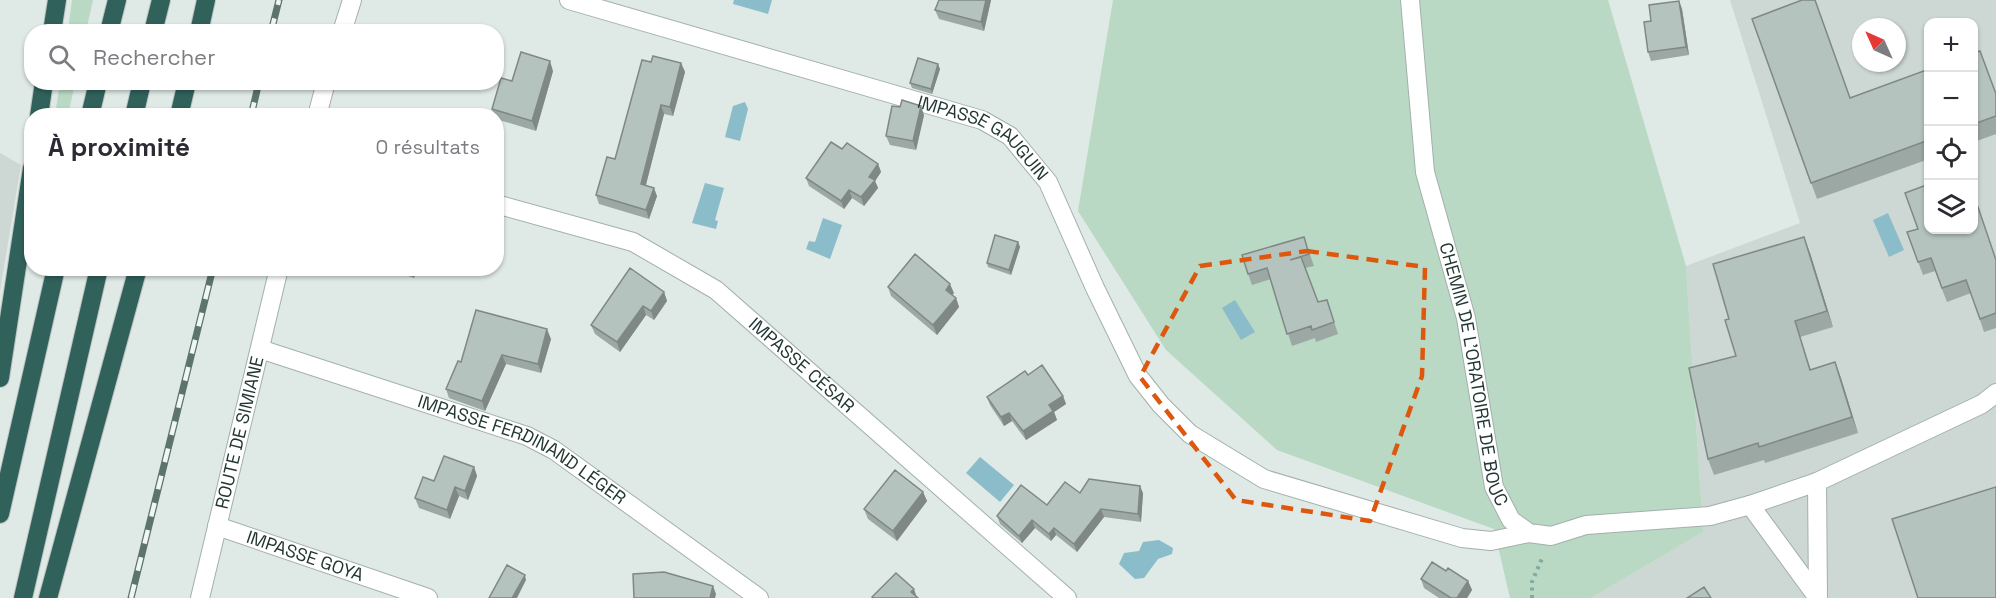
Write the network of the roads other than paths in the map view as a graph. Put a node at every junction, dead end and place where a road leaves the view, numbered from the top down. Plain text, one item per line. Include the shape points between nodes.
1 (57, 0) edge
2 (117, 0) edge
3 (161, 0) edge
4 (206, 0) edge
5 (352, 0) edge
6 (569, 0) edge
7 (1410, 0) edge
8 (53, 24) edge
9 (111, 24) edge
10 (155, 24) edge
11 (201, 24) edge
12 (344, 24) edge
13 (43, 90) edge
14 (96, 90) edge
15 (140, 90) edge
16 (185, 90) edge
17 (324, 90) edge
18 (40, 108) edge
19 (92, 108) edge
20 (136, 108) edge
21 (181, 108) edge
22 (319, 108) edge
23 (504, 206) edge
24 (24, 220) edge
25 (54, 276) edge
26 (97, 276) edge
27 (136, 276) edge
28 (277, 276) edge
29 (260, 349) junction
30 (0, 378) edge
31 (1996, 393) edge
32 (1817, 482) junction
33 (1750, 505) junction
34 (0, 514) edge
35 (217, 526) junction
36 (1529, 533) junction
37 (23, 598) edge
38 (48, 598) edge
39 (200, 598) edge
40 (428, 598) edge
41 (759, 598) edge
42 (1067, 598) edge

1 - 8 highway
2 - 9 highway
3 - 10 highway
4 - 11 highway
5 - 12 street
6 - 36 street, IMPASSE GAUGUIN via 982,120 1010,136 1048,182 1138,376 1190,434 1264,479 1462,538 1491,541
7 - 36 street, CHEMIN DE L'ORATOIRE DE BOUC via 1425,172 1466,318 1494,487 1511,520
13 - 18 highway
14 - 19 highway
15 - 20 highway
16 - 21 highway
17 - 22 street
23 - 42 street, IMPASSE CÉSAR via 633,242 716,290
24 - 30 highway
25 - 34 highway
26 - 37 highway
27 - 38 highway
28 - 29 street, ROUTE DE SIMIANE
29 - 35 street, ROUTE DE SIMIANE
29 - 41 street, IMPASSE FERDINAND LÉGER via 527,436 554,450
31 - 32 street via 1982,404
32 - 33 street
32 - 33 street via 1818,598
33 - 36 street via 1710,516 1586,525 1551,536
35 - 39 street, ROUTE DE SIMIANE
35 - 40 street, IMPASSE GOYA

